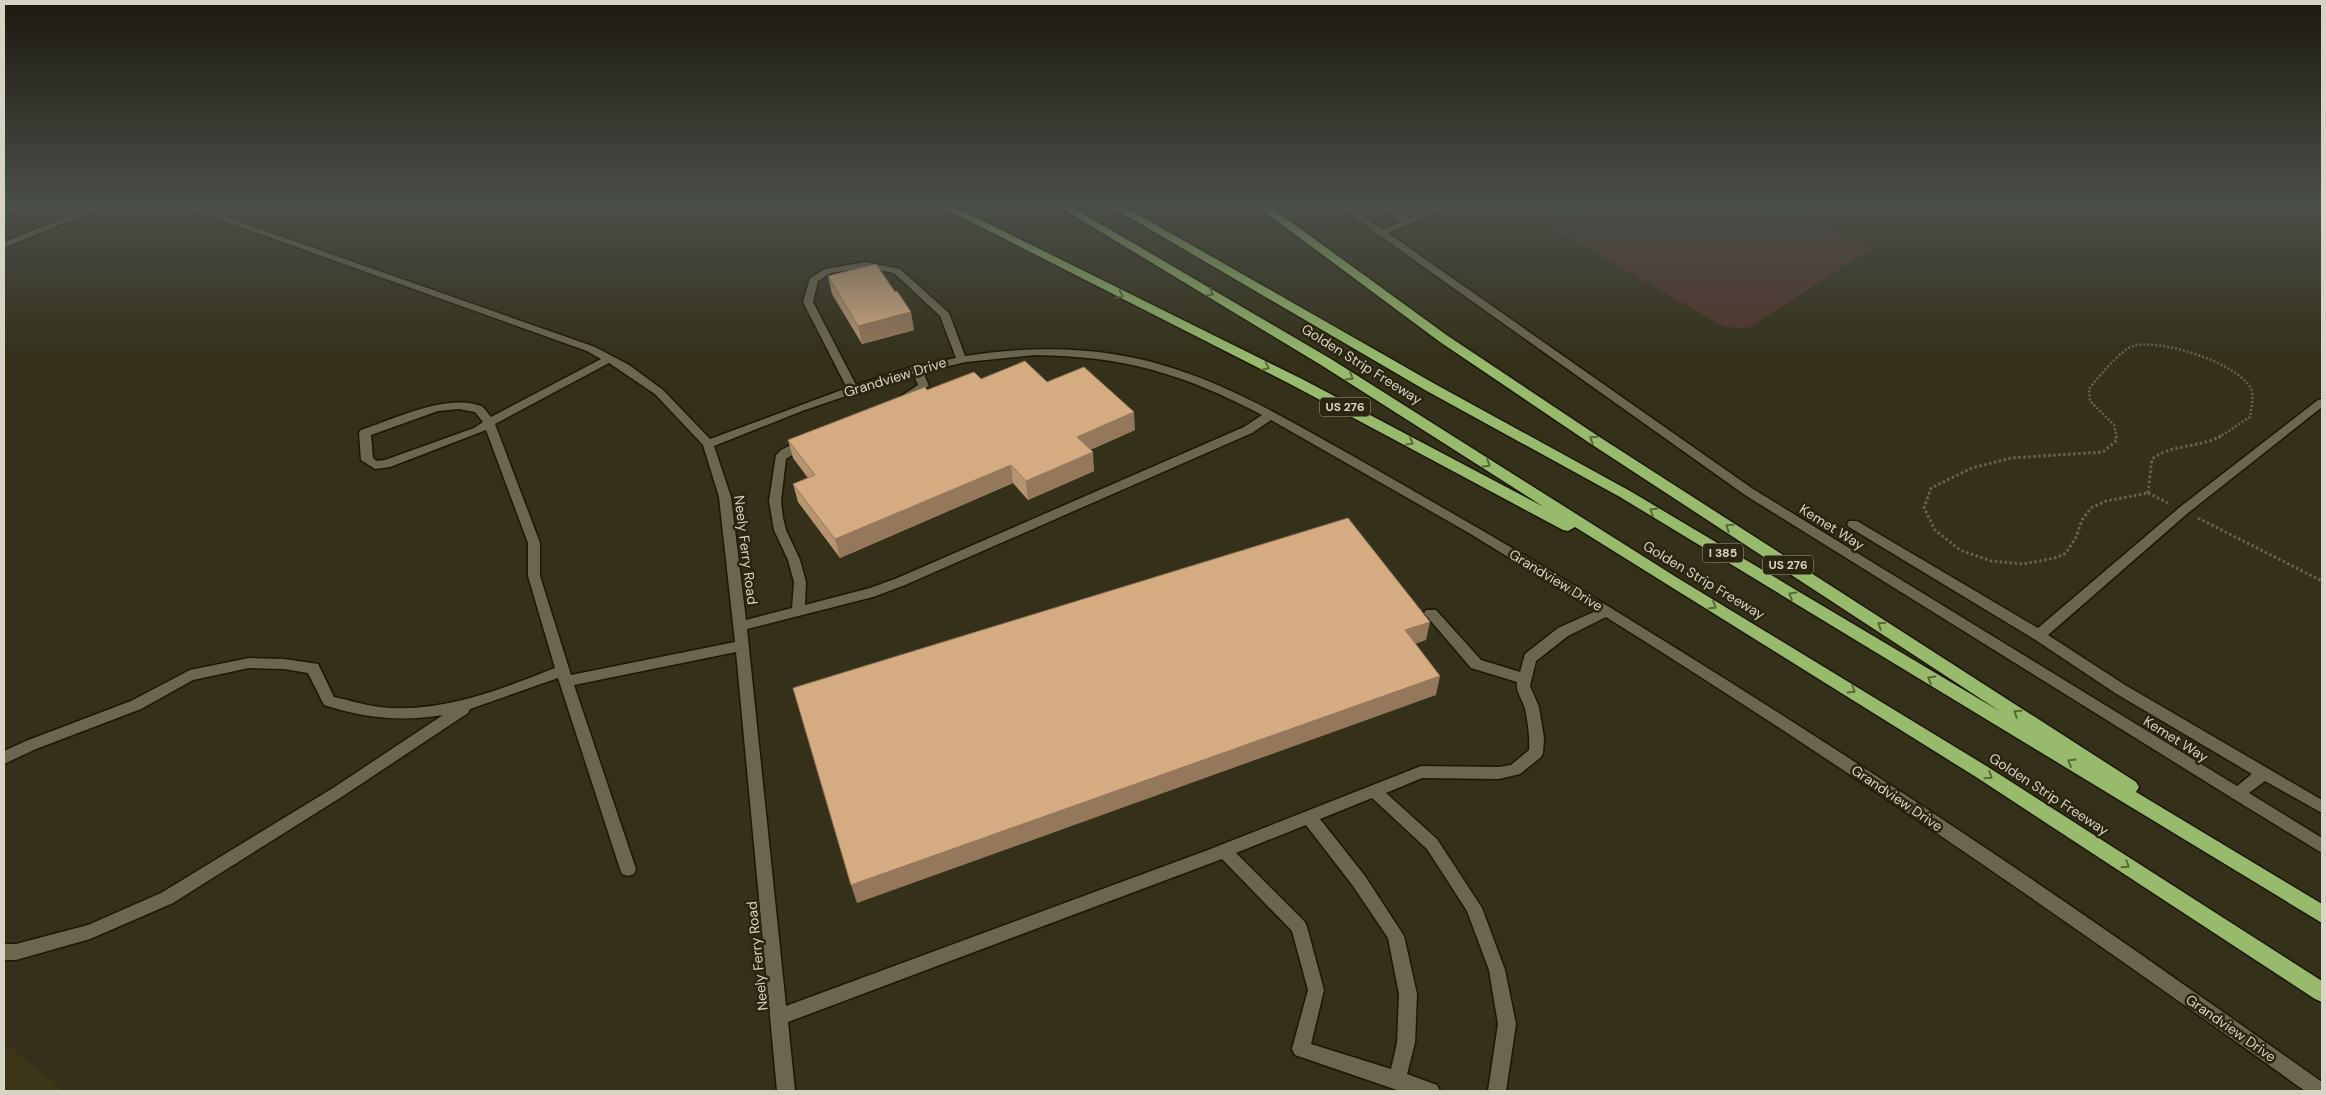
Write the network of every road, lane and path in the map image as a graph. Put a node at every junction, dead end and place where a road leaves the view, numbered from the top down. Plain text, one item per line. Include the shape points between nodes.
1 (333, 257) edge
2 (1047, 257) edge
3 (1149, 257) edge
4 (1207, 257) edge
5 (1332, 257) edge
6 (1414, 257) edge
7 (960, 358) junction
8 (609, 359) junction
9 (916, 369) junction
10 (853, 389) junction
11 (894, 402) edge
12 (2322, 402) edge
13 (1270, 415) junction
14 (489, 423) junction
15 (815, 438) edge
16 (708, 444) junction
17 (2148, 493) junction
18 (2184, 510) junction
19 (1853, 524) dead end
20 (1671, 581) junction
21 (2322, 581) edge
22 (798, 611) junction
23 (1607, 611) junction
24 (1431, 613) dead end
25 (740, 626) junction
26 (2039, 635) junction
27 (742, 646) junction
28 (564, 676) junction
29 (1525, 679) junction
30 (470, 704) junction
31 (4, 758) edge
32 (2264, 773) junction
33 (1374, 790) junction
34 (2237, 794) junction
35 (2322, 807) edge
36 (1309, 817) junction
37 (2322, 846) edge
38 (1224, 851) junction
39 (628, 869) dead end
40 (2322, 913) edge
41 (4, 952) edge
42 (2322, 992) edge
43 (778, 1017) junction
44 (1397, 1080) junction
45 (786, 1091) edge
46 (1431, 1091) edge
47 (1497, 1091) edge
48 (2320, 1091) edge

1 - 8 street, Neely Ferry Road via 548,332
2 -> 20 highway, US 276 via 1298,382
3 -> 20 highway, Golden Strip Freeway via 1326,362
40 -> 4 highway, Golden Strip Freeway / I 385 via 1625,494 1430,387
40 -> 5 highway, US 276 via 1584,433 1444,339
6 - 34 street, Kemet Way via 1749,492
7 - 9 street, Grandview Drive
7 - 10 street via 944,315 897,271 866,265 828,271 813,280 808,302
7 - 13 street, Grandview Drive via 1050,352 1128,359 1194,378
8 - 14 street
8 - 16 street, Neely Ferry Road via 658,392
9 - 10 street, Grandview Drive
9 - 11 street via 924,386
10 - 16 street, Grandview Drive
12 - 18 street
13 - 22 street via 1248,430 900,582
13 - 23 street, Grandview Drive via 1444,513
14 - 14 street via 479,409 459,406 437,408 365,433 367,460 375,465 386,464 478,431
14 - 28 street via 534,544 534,576
15 - 22 street via 785,453 778,464 777,518 800,582
16 - 25 street, Neely Ferry Road via 725,496
17 - 17 path via 2106,500 2091,508 2066,553 2022,564 1991,561 1960,550 1935,530 1924,508 1931,488 1972,468 2011,458 2103,452 2117,440 2114,425 2090,401 2089,389 2130,346 2147,343 2200,356 2236,373 2250,387 2252,401 2250,417 2233,430 2210,442 2161,452 2152,459
17 - 18 path
18 - 21 path
18 - 26 street
19 - 26 street
20 -> 42 highway, Golden Strip Freeway via 1982,772
22 - 25 street
23 - 29 street via 1563,632 1530,658
23 - 48 street, Grandview Drive via 1914,808
24 - 29 street via 1476,664
25 - 27 street, Neely Ferry Road
26 - 32 street via 2120,690
27 - 28 street
27 - 43 street, Neely Ferry Road
28 - 30 street
28 - 39 street
29 - 33 street via 1523,686 1532,707 1537,738 1536,753 1515,770 1499,773 1428,770
30 - 31 street via 440,711 384,713 329,701 313,668 248,663 190,674 136,705
30 - 41 street via 338,792 167,898 90,932 16,952
32 - 34 street
32 - 35 street
33 - 36 street
33 - 47 street via 1432,844 1474,908 1497,970 1507,1024
34 - 37 street, Kemet Way
36 - 38 street
36 - 44 street via 1359,881 1396,936 1408,994 1406,1043
38 - 43 street
38 - 44 street via 1298,927 1316,990 1301,1049
43 - 45 street, Neely Ferry Road
44 - 46 street

